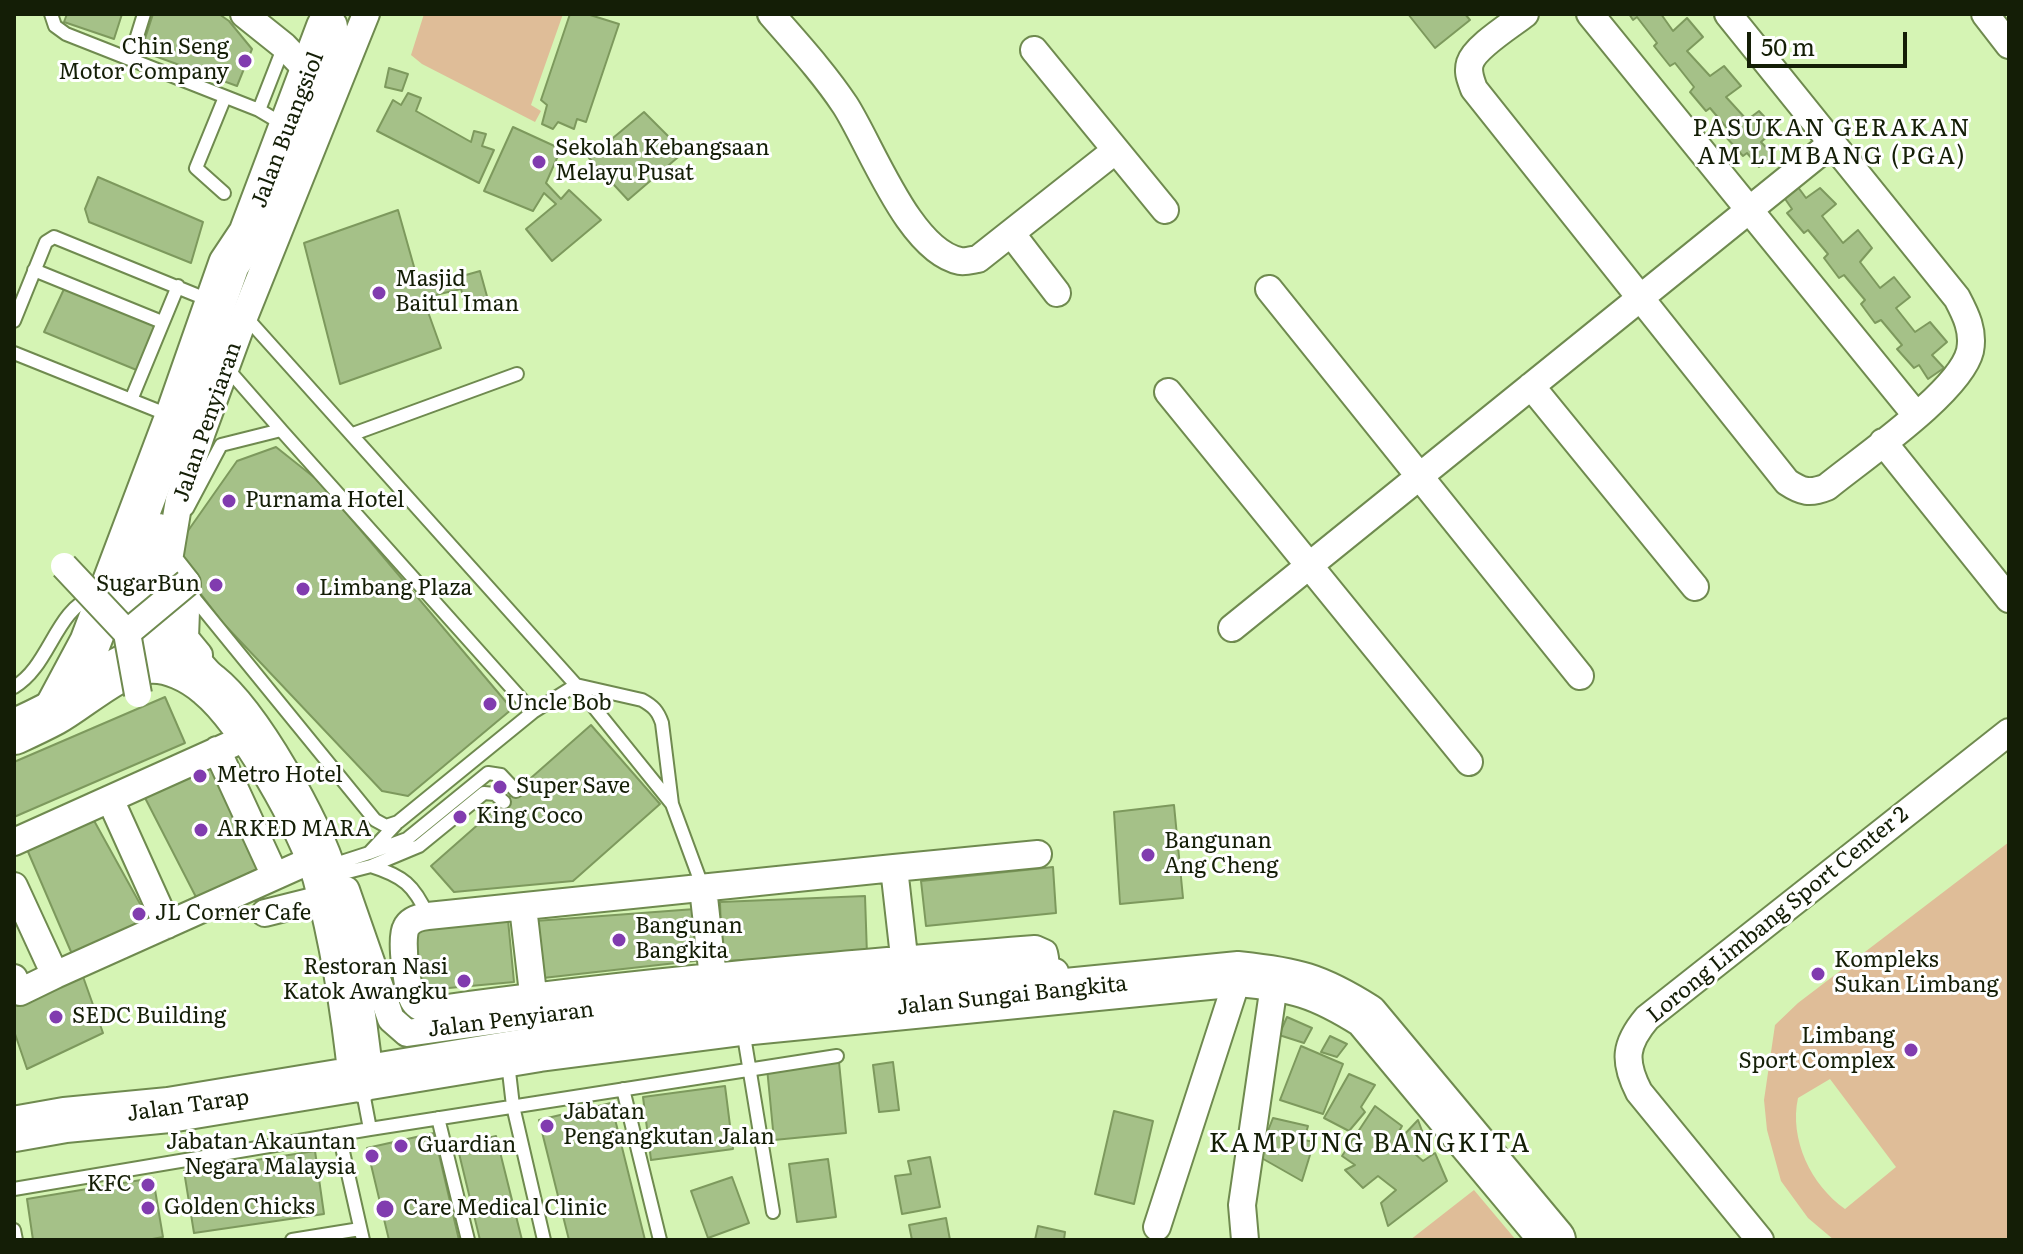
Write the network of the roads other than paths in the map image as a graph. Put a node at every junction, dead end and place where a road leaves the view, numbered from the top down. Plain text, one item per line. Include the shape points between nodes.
1 (51, 14) edge
2 (144, 14) edge
3 (244, 14) edge
4 (366, 14) edge
5 (771, 14) edge
6 (1525, 14) edge
7 (1590, 14) edge
8 (1985, 14) edge
9 (1738, 17) edge
10 (327, 27) dead end
11 (2009, 45) edge
12 (1034, 50) dead end
13 (130, 59) junction
14 (297, 60) junction
15 (225, 97) junction
16 (274, 119) junction
17 (1832, 143) junction
18 (1116, 150) junction
19 (224, 193) dead end
20 (1165, 210) dead end
21 (1750, 210) junction
22 (1011, 233) junction
23 (34, 270) junction
24 (178, 286) junction
25 (1269, 289) dead end
26 (1057, 293) dead end
27 (1641, 297) junction
28 (233, 308) junction
29 (14, 321) edge
30 (162, 322) junction
31 (14, 353) edge
32 (222, 364) junction
33 (517, 374) dead end
34 (1531, 386) junction
35 (1168, 392) dead end
36 (131, 400) junction
37 (1916, 415) junction
38 (196, 429) junction
39 (281, 430) junction
40 (353, 434) junction
41 (1883, 442) junction
42 (1419, 477) junction
43 (1309, 565) junction
44 (64, 566) dead end
45 (187, 586) junction
46 (1695, 587) dead end
47 (111, 591) junction
48 (2009, 599) edge
49 (209, 616) junction
50 (1232, 628) dead end
51 (127, 633) junction
52 (180, 642) junction
53 (1580, 676) dead end
54 (208, 683) junction
55 (576, 685) junction
56 (14, 687) edge
57 (138, 694) dead end
58 (533, 712) junction
59 (33, 723) edge
60 (2009, 732) edge
61 (235, 742) junction
62 (1469, 762) dead end
63 (516, 791) dead end
64 (110, 799) junction
65 (504, 802) dead end
66 (672, 804) junction
67 (398, 822) junction
68 (14, 842) edge
69 (1038, 854) dead end
70 (370, 859) junction
71 (894, 868) junction
72 (328, 873) junction
73 (275, 876) junction
74 (14, 886) edge
75 (703, 888) junction
76 (523, 907) junction
77 (265, 913) dead end
78 (428, 916) junction
79 (167, 925) junction
80 (55, 975) junction
81 (1257, 976) junction
82 (713, 978) junction
83 (922, 980) junction
84 (1047, 983) junction
85 (16, 989) edge
86 (354, 1014) junction
87 (741, 1023) junction
88 (528, 1029) junction
89 (837, 1056) dead end
90 (458, 1063) junction
91 (749, 1070) junction
92 (361, 1080) junction
93 (311, 1088) junction
94 (623, 1089) junction
95 (513, 1106) junction
96 (438, 1118) junction
97 (14, 1129) edge
98 (370, 1129) junction
99 (339, 1134) junction
100 (14, 1189) edge
101 (773, 1212) dead end
102 (1157, 1227) dead end
103 (14, 1230) edge
104 (362, 1235) edge
105 (16, 1240) edge
106 (292, 1240) edge
107 (299, 1240) edge
108 (468, 1240) edge
109 (544, 1240) edge
110 (660, 1240) edge
111 (1245, 1240) edge
112 (1553, 1240) edge
113 (1567, 1240) edge
114 (1760, 1240) edge

1 - 13 lane via 66,34
2 - 13 lane
3 - 14 street
4 - 28 street, Jalan Penyiaran
5 - 22 street via 847,108 883,179 931,245 962,262 978,259
6 - 27 street via 1470,62 1474,89
7 - 21 street
8 - 11 street
9 - 17 street
10 - 14 main road, Jalan Buangsiol
12 - 18 street
13 - 15 lane
14 - 16 main road, Jalan Buangsiol
15 - 16 lane
15 - 19 lane via 196,168
16 - 28 main road, Jalan Buangsiol via 249,234 250,274
17 - 21 street
17 - 37 street via 1957,298 1969,321 1969,354 1960,372
18 - 20 street
18 - 22 street
21 - 27 street
21 - 37 street
22 - 26 street
23 - 24 lane via 46,242 54,237
23 - 29 lane
23 - 30 lane
24 - 28 lane
24 - 30 lane
25 - 42 street
27 - 34 street
27 - 41 street via 1799,491 1827,487
28 - 32 main road
28 - 38 main road
28 - 40 lane
30 - 36 lane
31 - 36 lane
32 - 38 main road
32 - 39 lane
33 - 40 lane
34 - 42 street
34 - 46 street
35 - 43 street
36 - 38 lane
37 - 41 street
38 - 39 lane
38 - 45 street, Jalan Penyiaran via 169,560
38 - 47 main road
38 - 52 main road via 142,579 144,606 157,625
39 - 58 lane
40 - 55 lane
41 - 48 street
42 - 43 street
42 - 53 street
43 - 50 street
43 - 62 street
44 - 51 street, bridge
45 - 49 lane
45 - 51 street, bridge
45 - 52 street, Jalan Penyiaran
47 - 56 lane via 80,601 39,664
47 - 59 main road via 90,643
49 - 52 lane
49 - 67 lane via 375,820 386,826
51 - 57 street, bridge
52 - 54 main road
52 - 72 street, Jalan Penyiaran via 285,765 309,808
54 - 59 highway via 170,662 146,661 121,670
54 - 61 highway via 228,703
55 - 58 lane
55 - 66 lane
55 - 66 lane via 642,700 659,713
58 - 67 lane
60 - 114 street, Lorong Limbang Sport Center 2 via 1647,1018 1634,1034 1629,1074 1639,1092
61 - 64 street
61 - 72 highway via 290,799
61 - 73 street
63 - 70 lane via 501,775 488,773 407,839
64 - 68 street
64 - 79 street
65 - 70 lane via 484,793 419,846
66 - 75 lane
67 - 70 lane
69 - 71 street
70 - 72 lane
70 - 78 lane via 418,893
71 - 75 street
71 - 83 street
72 - 73 street
72 - 77 street
72 - 86 highway
72 - 88 street, Jalan Penyiaran via 362,930 391,1019 407,1033
73 - 79 street
74 - 80 street
75 - 76 street
75 - 82 street
76 - 78 street
76 - 88 street
78 - 88 street via 411,921 403,938 413,1002
79 - 80 street
80 - 85 street
81 - 84 highway, Jalan Sungai Bangkita
81 - 102 street
81 - 111 street via 1242,1205
81 - 112 highway, Jalan Sungai Bangkita via 1289,979 1329,993 1366,1016
82 - 83 street
82 - 88 street
83 - 84 highway, Jalan Sungai Bangkita
83 - 87 highway, Jalan Sungai Bangkita
83 - 88 street, Jalan Penyiaran
84 - 113 street via 1199,957 1260,957 1307,968 1360,996 1400,1028
86 - 90 highway via 393,1051 417,1060
86 - 92 highway
86 - 93 highway via 344,1051
87 - 88 highway, Jalan Sungai Bangkita
87 - 91 lane
88 - 90 highway, Jalan Sungai Bangkita
88 - 95 lane
89 - 91 lane
90 - 92 highway, Jalan Sungai Bangkita
91 - 94 lane
91 - 101 lane
92 - 93 highway, Jalan Tarap
92 - 98 lane
93 - 97 highway, Jalan Tarap
94 - 95 lane
94 - 110 lane
95 - 96 lane
95 - 109 lane
96 - 98 lane
96 - 108 lane
98 - 99 lane
99 - 100 lane
99 - 104 lane
103 - 105 lane
104 - 107 lane
106 - 107 lane

